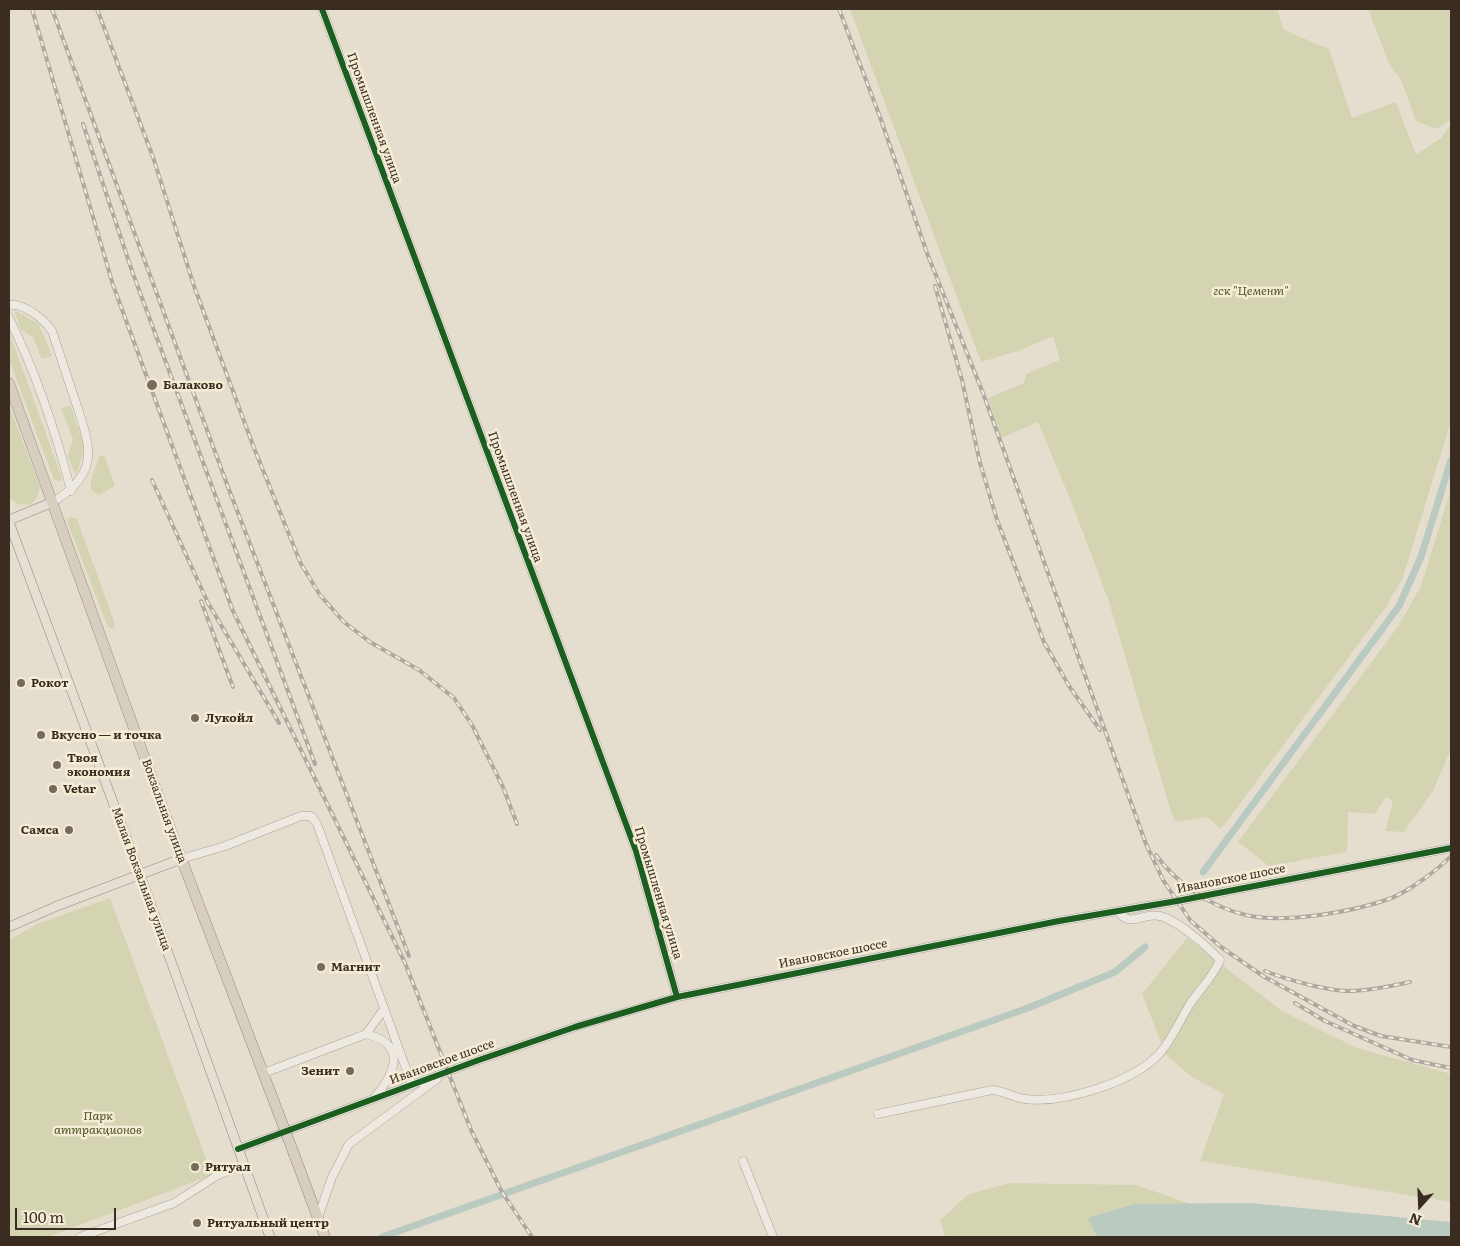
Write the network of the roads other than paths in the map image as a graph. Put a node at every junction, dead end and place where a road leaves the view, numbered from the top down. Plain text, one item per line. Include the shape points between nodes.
1 (322, 9) edge
2 (9, 305) edge
3 (9, 318) edge
4 (9, 383) edge
5 (71, 491) junction
6 (53, 502) junction
7 (9, 521) edge
8 (1451, 848) edge
9 (182, 860) junction
10 (140, 874) junction
11 (1118, 911) junction
12 (9, 927) edge
13 (677, 997) junction
14 (384, 1009) junction
15 (366, 1034) junction
16 (264, 1073) junction
17 (443, 1074) junction
18 (412, 1085) junction
19 (374, 1099) junction
20 (878, 1114) dead end
21 (238, 1149) junction
22 (743, 1161) dead end
23 (244, 1165) junction
24 (318, 1218) junction
25 (80, 1237) edge
26 (270, 1237) edge
27 (325, 1237) edge
28 (773, 1237) edge

1 - 13 street, Промышленная улица via 636,851
2 - 5 street via 20,306 46,321 52,331 89,443 85,471
3 - 5 street via 38,387
4 - 6 highway, Вокзальная улица
5 - 6 street
6 - 7 main road
6 - 9 highway, Вокзальная улица
7 - 10 main road, Малая Вокзальная улица
8 - 11 street, Ивановское шоссе
9 - 10 main road
9 - 14 street via 301,816 311,816 318,824
9 - 16 highway, Вокзальная улица
10 - 12 main road
10 - 21 main road, Малая Вокзальная улица
11 - 13 street, Ивановское шоссе
11 - 20 street via 1128,921 1149,915 1166,918 1205,943 1220,960 1159,1054 1128,1077 1063,1098 1024,1099 1003,1090 992,1090
13 - 17 street, Ивановское шоссе via 575,1027
14 - 15 street
14 - 18 street
15 - 16 street
15 - 19 street via 384,1041 394,1056 388,1082
16 - 24 highway, Вокзальная улица, bridge
17 - 18 street, Ивановское шоссе
17 - 24 street via 349,1144 332,1177
18 - 19 street, Ивановское шоссе
19 - 21 street, Ивановское шоссе
21 - 23 main road, Малая Вокзальная улица
22 - 28 street
23 - 25 street via 218,1175 174,1203
23 - 26 main road, Малая Вокзальная улица
24 - 27 highway, Вокзальная улица

